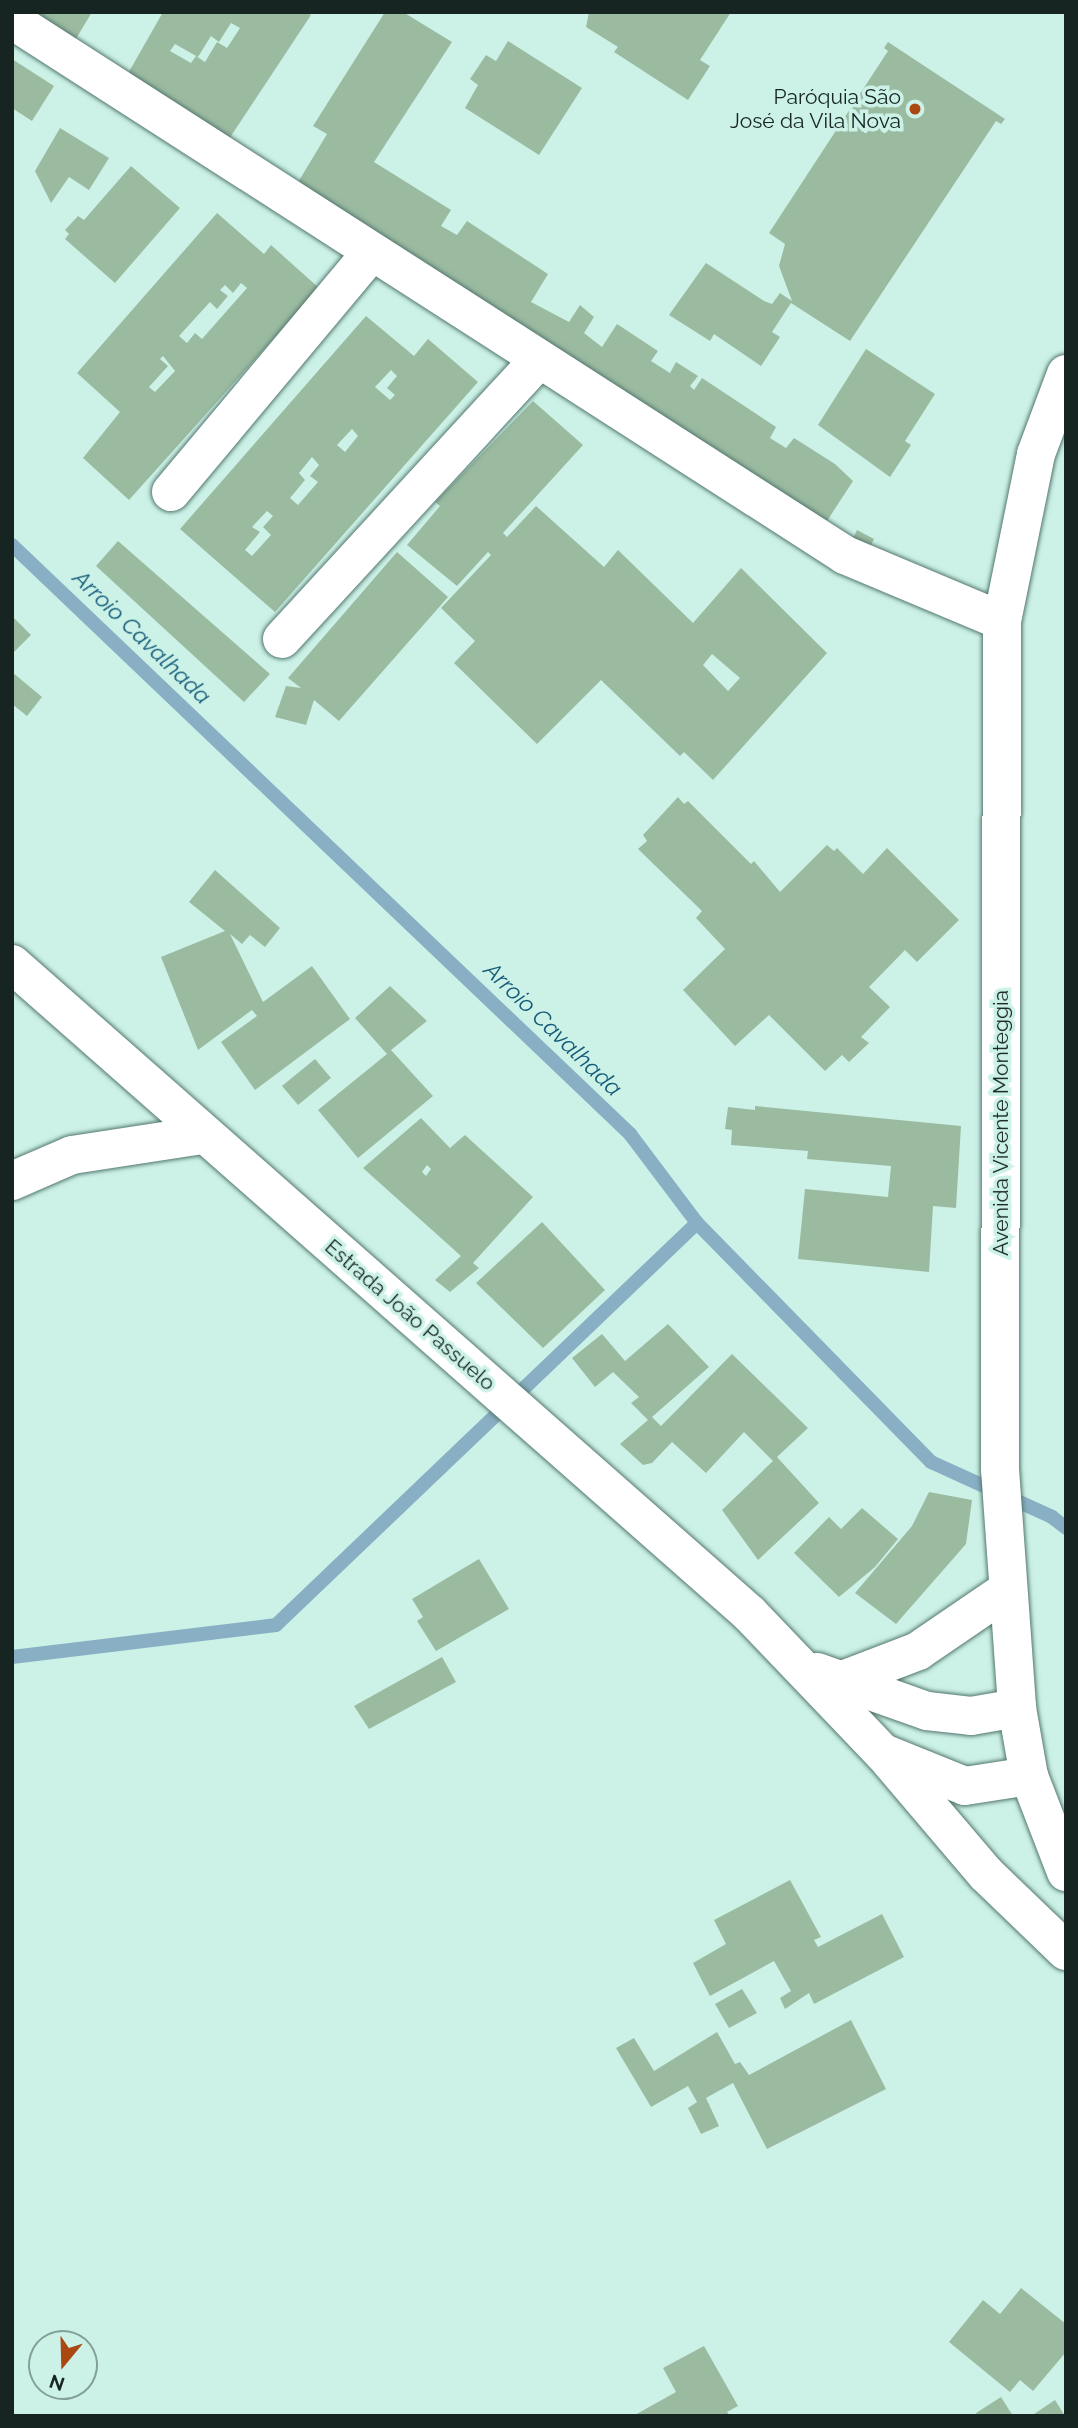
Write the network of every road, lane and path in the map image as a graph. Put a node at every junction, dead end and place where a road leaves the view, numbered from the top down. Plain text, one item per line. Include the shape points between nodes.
1 (12, 20) edge
2 (371, 253) junction
3 (539, 360) junction
4 (1066, 374) edge
5 (171, 492) dead end
6 (1002, 621) junction
7 (282, 639) dead end
8 (12, 964) edge
9 (202, 1135) junction
10 (12, 1181) edge
11 (1006, 1591) junction
12 (805, 1668) junction
13 (840, 1681) junction
14 (1017, 1708) junction
15 (883, 1753) junction
16 (1029, 1776) junction
17 (1066, 1872) edge
18 (1066, 1951) edge

1 - 2 street
2 - 3 street
2 - 5 street
3 - 6 street via 845,555
3 - 7 street
4 - 6 street, Avenida Vicente Monteggia via 1036,454
6 - 11 street, Avenida Vicente Monteggia via 1000,1469
8 - 9 street, Estrada João Passuelo
9 - 10 street via 72,1155
9 - 12 street, Estrada João Passuelo via 750,1614
11 - 13 street via 918,1651
11 - 14 street, Avenida Vicente Monteggia
12 - 13 street, Estrada João Passuelo
12 - 15 street, Estrada João Passuelo
13 - 14 street, Estrada João Passuelo via 927,1711 971,1716
14 - 16 street, Avenida Vicente Monteggia
15 - 16 street, Estrada João Passuelo via 965,1786
15 - 18 street via 986,1874
16 - 17 street, Avenida Vicente Monteggia

